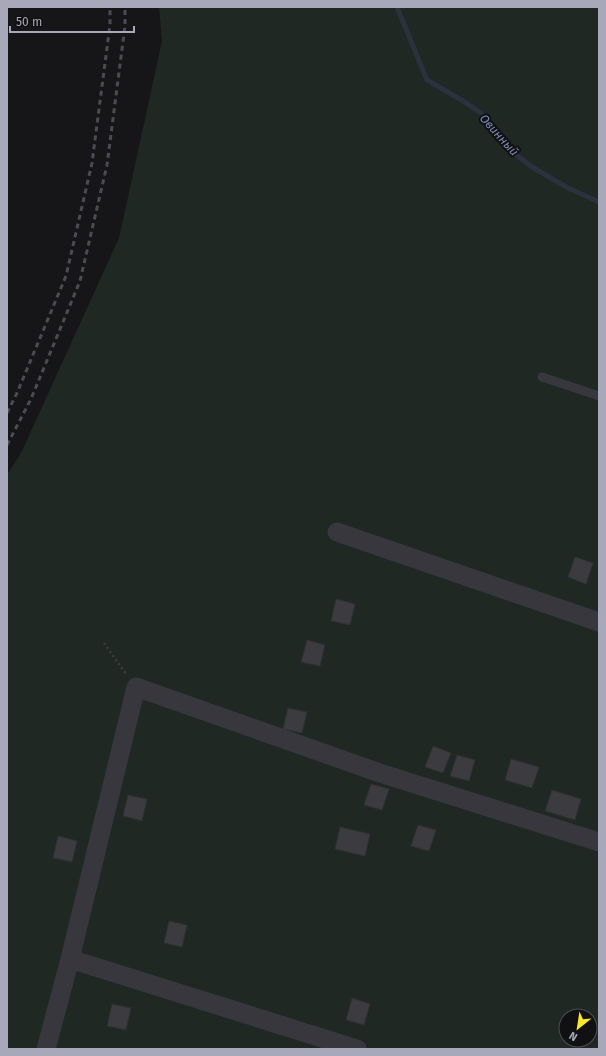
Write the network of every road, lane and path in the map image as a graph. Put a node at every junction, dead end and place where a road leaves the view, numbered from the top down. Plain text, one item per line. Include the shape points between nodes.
1 (542, 378) dead end
2 (599, 396) edge
3 (337, 532) dead end
4 (599, 622) edge
5 (104, 643) dead end
6 (136, 687) junction
7 (599, 842) edge
8 (70, 959) junction
9 (46, 1049) edge
10 (357, 1049) edge

1 - 2 lane
3 - 4 street
5 - 6 path
6 - 7 street via 380,773
6 - 8 street
8 - 9 street
8 - 10 street

